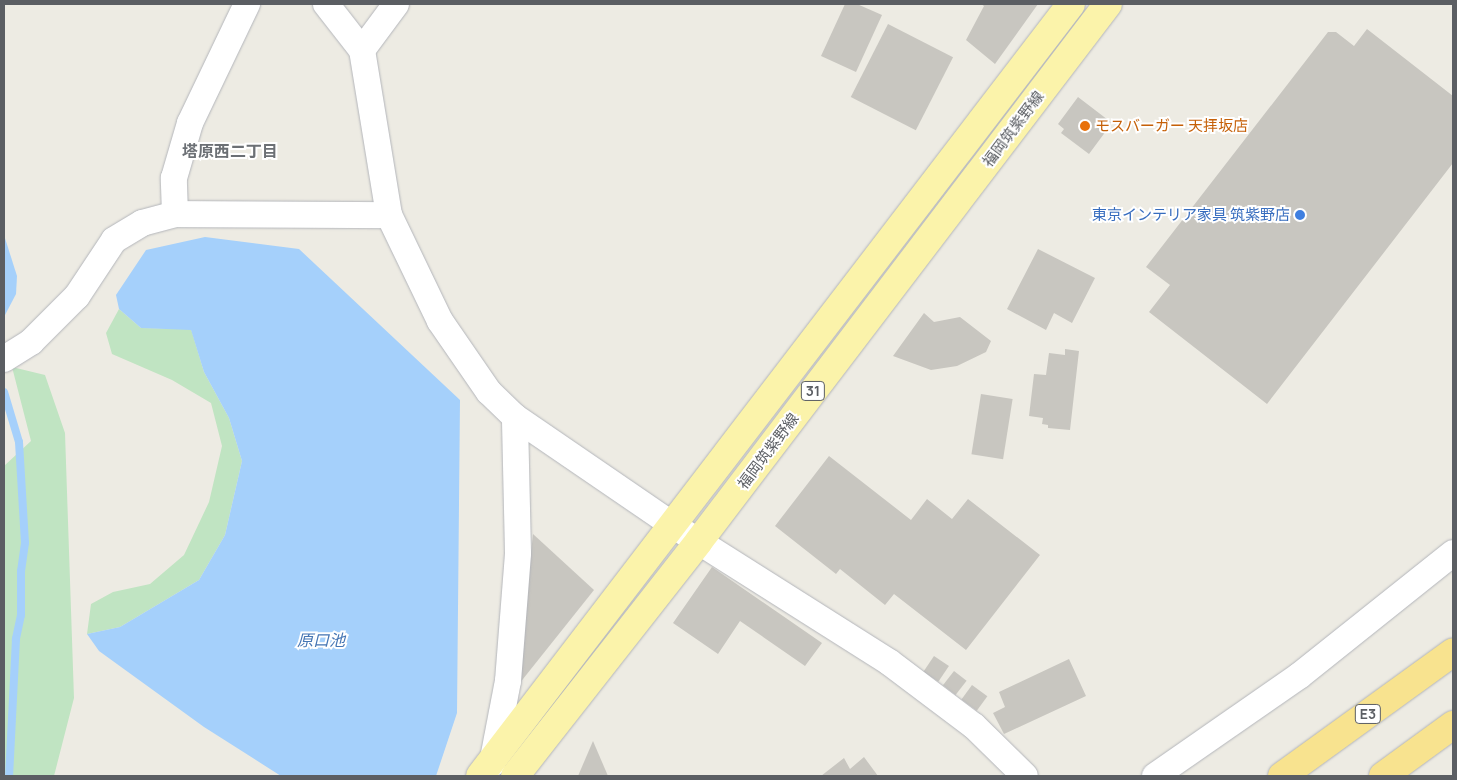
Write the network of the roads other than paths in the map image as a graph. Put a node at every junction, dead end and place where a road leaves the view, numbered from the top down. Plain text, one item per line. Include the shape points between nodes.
1 (247, 4) edge
2 (326, 4) edge
3 (396, 4) edge
4 (1071, 4) edge
5 (1108, 4) edge
6 (362, 50) junction
7 (176, 214) junction
8 (389, 214) junction
9 (4, 359) edge
10 (515, 417) junction
11 (674, 526) junction
12 (699, 541) junction
13 (1453, 553) edge
14 (1453, 652) edge
15 (1453, 725) edge
16 (488, 770) edge
17 (515, 776) edge
18 (1026, 776) edge
19 (1155, 776) edge
20 (1282, 776) edge
21 (1383, 776) edge

1 - 7 street via 190,123 174,178
2 - 6 street
3 - 6 street
4 - 11 main road, 福岡筑紫野線 / 31
5 - 12 main road, 福岡筑紫野線 / 31
6 - 8 street
7 - 8 street
7 - 9 street via 142,224 114,240 77,296 31,342
8 - 10 street via 417,278 467,364
10 - 11 street
10 - 16 street via 518,553 508,681
11 - 12 street
11 - 16 main road, 福岡筑紫野線 / 31
12 - 17 main road, 福岡筑紫野線 / 31
12 - 18 street via 889,662 974,726
13 - 19 street via 1298,676
14 - 20 highway, E3
15 - 21 highway

